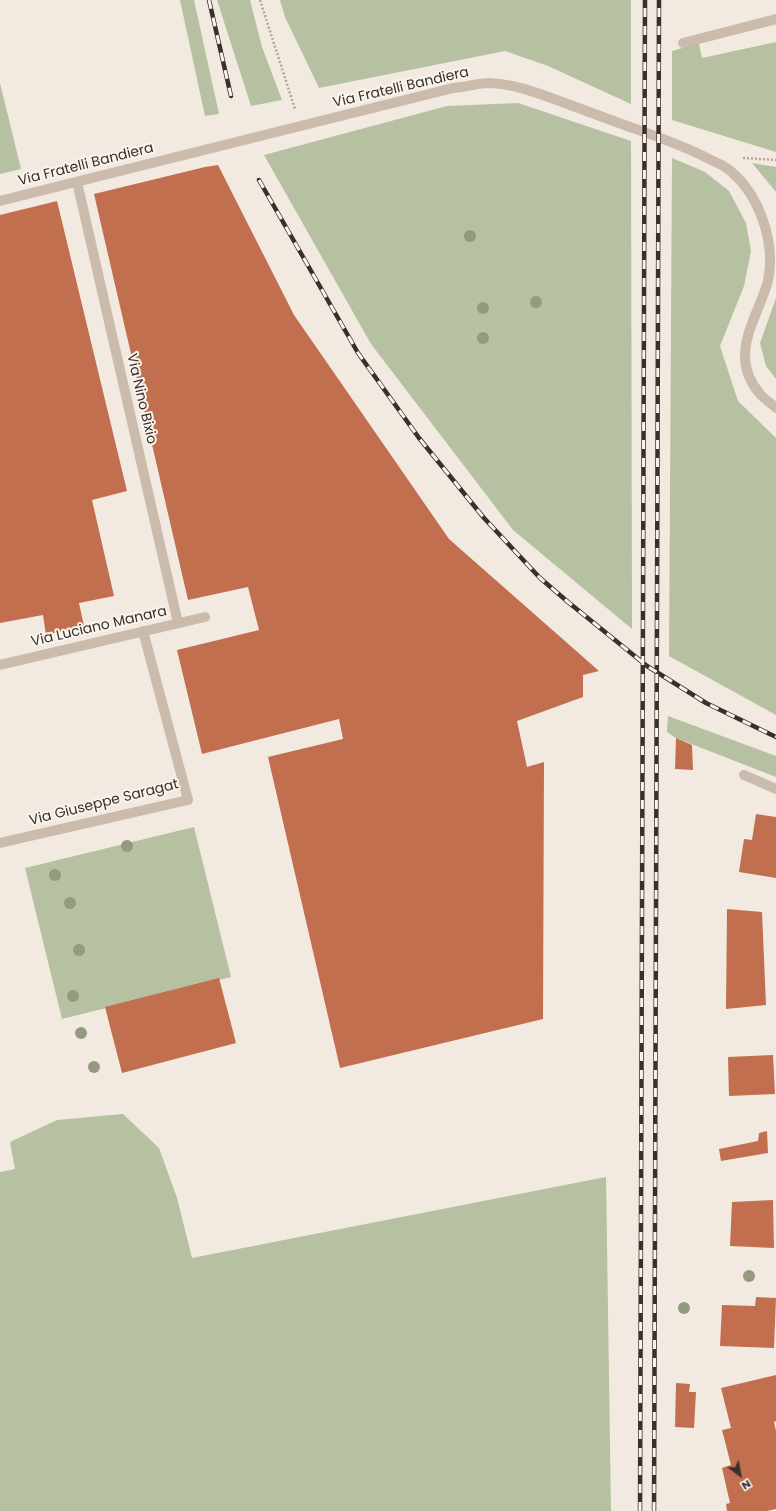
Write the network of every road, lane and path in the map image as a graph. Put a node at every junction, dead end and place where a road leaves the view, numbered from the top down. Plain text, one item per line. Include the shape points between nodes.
1 (260, 0) edge
2 (776, 19) edge
3 (683, 43) dead end
4 (303, 126) junction
5 (739, 157) dead end
6 (776, 160) edge
7 (77, 182) junction
8 (0, 201) edge
9 (776, 408) edge
10 (205, 617) dead end
11 (178, 623) junction
12 (143, 631) junction
13 (0, 665) edge
14 (744, 774) dead end
15 (776, 789) edge
16 (0, 843) edge

1 - 4 path
2 - 3 street
4 - 7 street, Via Fratelli Bandiera
4 - 9 street, Via Fratelli Bandiera via 453,88 488,83 524,87 696,152 727,168 751,195 768,237 768,280 746,338 744,357 750,379 760,395
5 - 6 path
7 - 8 street, Via Fratelli Bandiera
7 - 11 street, Via Nino Bixio
10 - 11 street, Via Luciano Manara
11 - 12 street, Via Luciano Manara
12 - 13 street, Via Luciano Manara
12 - 16 street, Via Giuseppe Saragat via 188,800
14 - 15 street

